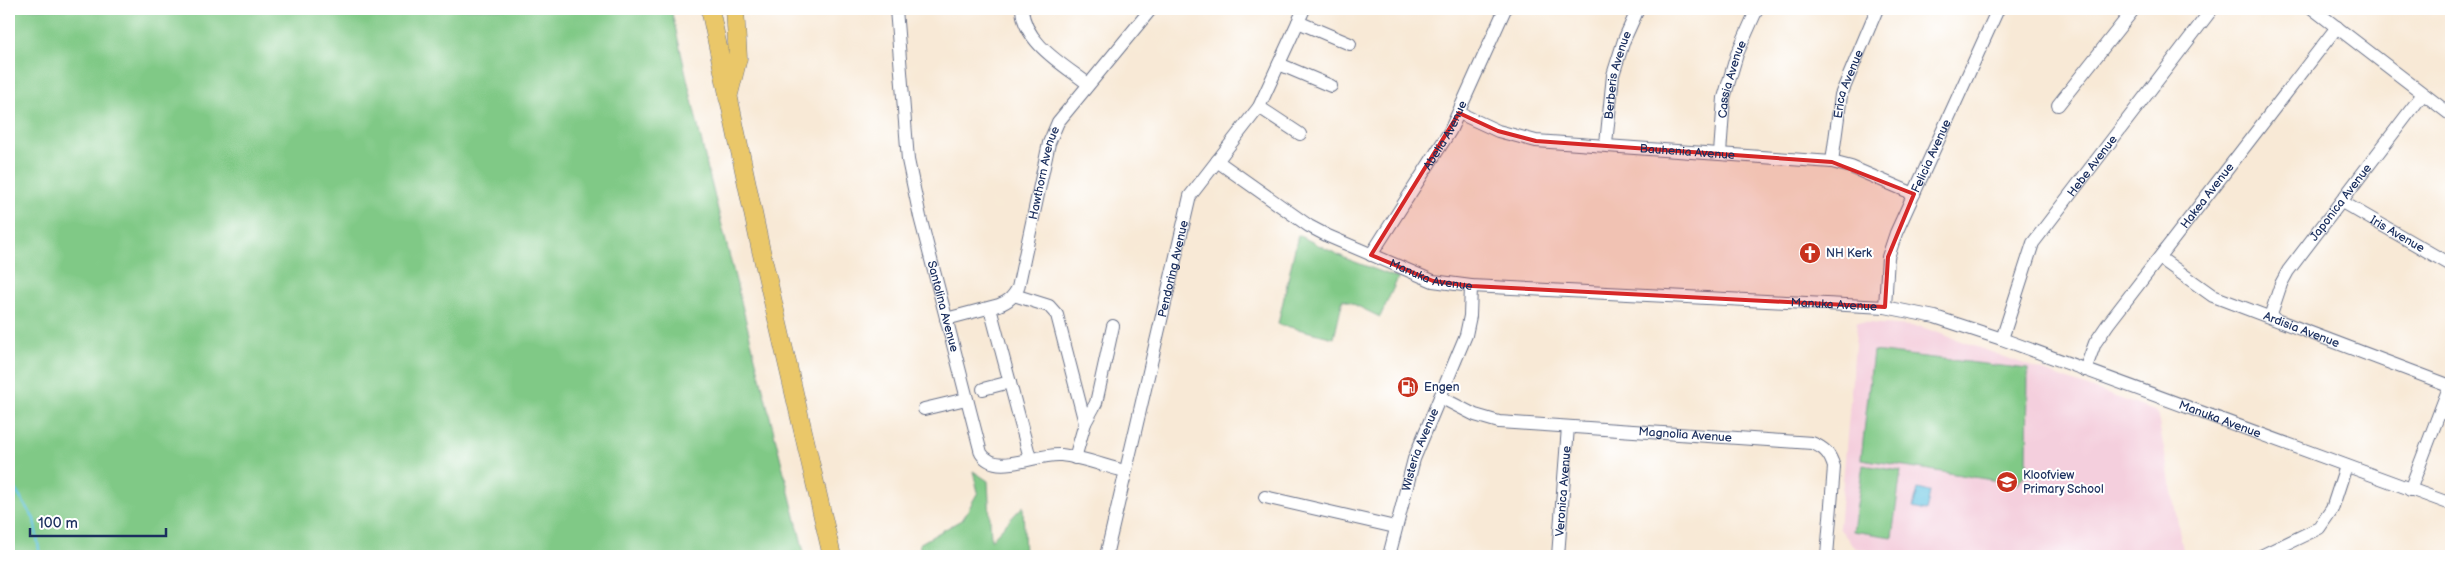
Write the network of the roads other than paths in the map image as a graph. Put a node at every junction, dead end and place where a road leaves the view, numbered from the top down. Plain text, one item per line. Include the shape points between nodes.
1 (697, 9) edge
2 (710, 9) edge
3 (735, 9) edge
4 (896, 9) edge
5 (1022, 9) edge
6 (1151, 9) edge
7 (1304, 9) edge
8 (1505, 9) edge
9 (1638, 9) edge
10 (1757, 9) edge
11 (1877, 9) edge
12 (1998, 9) edge
13 (2134, 9) edge
14 (2212, 9) edge
15 (2313, 9) edge
16 (1298, 22) junction
17 (2337, 27) junction
18 (1350, 44) dead end
19 (1280, 64) junction
20 (1088, 84) junction
21 (1331, 86) dead end
22 (2424, 94) junction
23 (728, 101) junction
24 (2058, 105) dead end
25 (1259, 107) junction
26 (1459, 112) junction
27 (2451, 115) edge
28 (1300, 134) dead end
29 (1606, 144) junction
30 (1720, 153) junction
31 (1217, 161) junction
32 (1832, 162) junction
33 (1914, 194) junction
34 (2342, 202) junction
35 (1371, 255) junction
36 (2160, 258) junction
37 (2451, 265) edge
38 (1471, 286) junction
39 (1014, 295) junction
40 (1885, 307) junction
41 (990, 308) junction
42 (2270, 317) junction
43 (946, 319) junction
44 (1113, 326) dead end
45 (2002, 340) junction
46 (2085, 370) junction
47 (1010, 382) junction
48 (2451, 385) edge
49 (983, 389) dead end
50 (1440, 397) junction
51 (966, 399) junction
52 (924, 409) dead end
53 (1085, 423) junction
54 (1568, 427) junction
55 (1030, 458) junction
56 (1075, 458) junction
57 (2346, 466) junction
58 (1125, 471) junction
59 (2410, 490) junction
60 (1264, 497) dead end
61 (2451, 504) edge
62 (1396, 527) junction
63 (832, 556) edge
64 (1106, 556) edge
65 (1389, 556) edge
66 (1558, 556) edge
67 (1827, 556) edge
68 (2261, 556) edge

1 - 23 highway via 716,76
2 - 23 highway
3 - 23 highway via 738,58
4 - 43 street, Santolina Avenue via 908,160
5 - 20 street via 1034,39
6 - 20 street, Hawthorn Avenue
7 - 16 street, Pendoring Avenue
8 - 26 street, Abelia Avenue
9 - 29 street, Berberis Avenue via 1614,75
10 - 30 street, Cassia Avenue via 1737,54 1724,98
11 - 32 street, Erica Avenue via 1841,94
12 - 33 street, Felicia Avenue
13 - 24 street
14 - 45 street, Hebe Avenue via 2033,243
15 - 17 street
16 - 18 street
16 - 19 street, Pendoring Avenue
17 - 22 street
17 - 36 street, Hakea Avenue
19 - 21 street
19 - 25 street, Pendoring Avenue
20 - 39 street, Hawthorn Avenue via 1053,133
22 - 27 street
22 - 34 street, Japonica Avenue
23 - 63 highway
25 - 28 street
25 - 31 street, Pendoring Avenue
26 - 29 street, Bauhenia Avenue via 1515,137 1555,143
26 - 35 street, Abelia Avenue
29 - 30 street, Bauhenia Avenue
30 - 32 street, Bauhenia Avenue
31 - 35 street, Manuka Avenue via 1309,226
31 - 58 street, Pendoring Avenue via 1190,196
32 - 33 street, Bauhenia Avenue
33 - 40 street, Felicia Avenue via 1888,257
34 - 37 street, Iris Avenue
34 - 42 street, Japonica Avenue via 2288,271
35 - 38 street, Manuka Avenue via 1433,281
36 - 42 street, Ardisia Avenue via 2213,296
36 - 46 street, Hakea Avenue via 2100,336
38 - 40 street, Manuka Avenue
38 - 50 street, Wisteria Avenue via 1466,335
39 - 41 street via 1008,302
39 - 53 street via 1049,306 1057,315
40 - 45 street, Manuka Avenue via 1935,317
41 - 43 street
41 - 47 street
42 - 48 street, Ardisia Avenue
43 - 51 street, Santolina Avenue
44 - 53 street via 1096,403
45 - 46 street, Manuka Avenue
46 - 57 street, Manuka Avenue
47 - 49 street
47 - 55 street
48 - 59 street
50 - 54 street, Magnolia Avenue via 1475,415 1498,422
50 - 62 street, Wisteria Avenue via 1414,459
51 - 52 street
51 - 55 street, Santolina Avenue via 981,453 988,462 1007,464
53 - 56 street
54 - 66 street, Veronica Avenue
54 - 67 street, Magnolia Avenue via 1821,446 1834,467
55 - 56 street, Santolina Avenue via 1061,455
56 - 58 street, Santolina Avenue
57 - 59 street, Manuka Avenue
57 - 68 street via 2332,509 2319,528
58 - 64 street, Pendoring Avenue
59 - 61 street, Manuka Avenue
60 - 62 street
62 - 65 street, Wisteria Avenue

